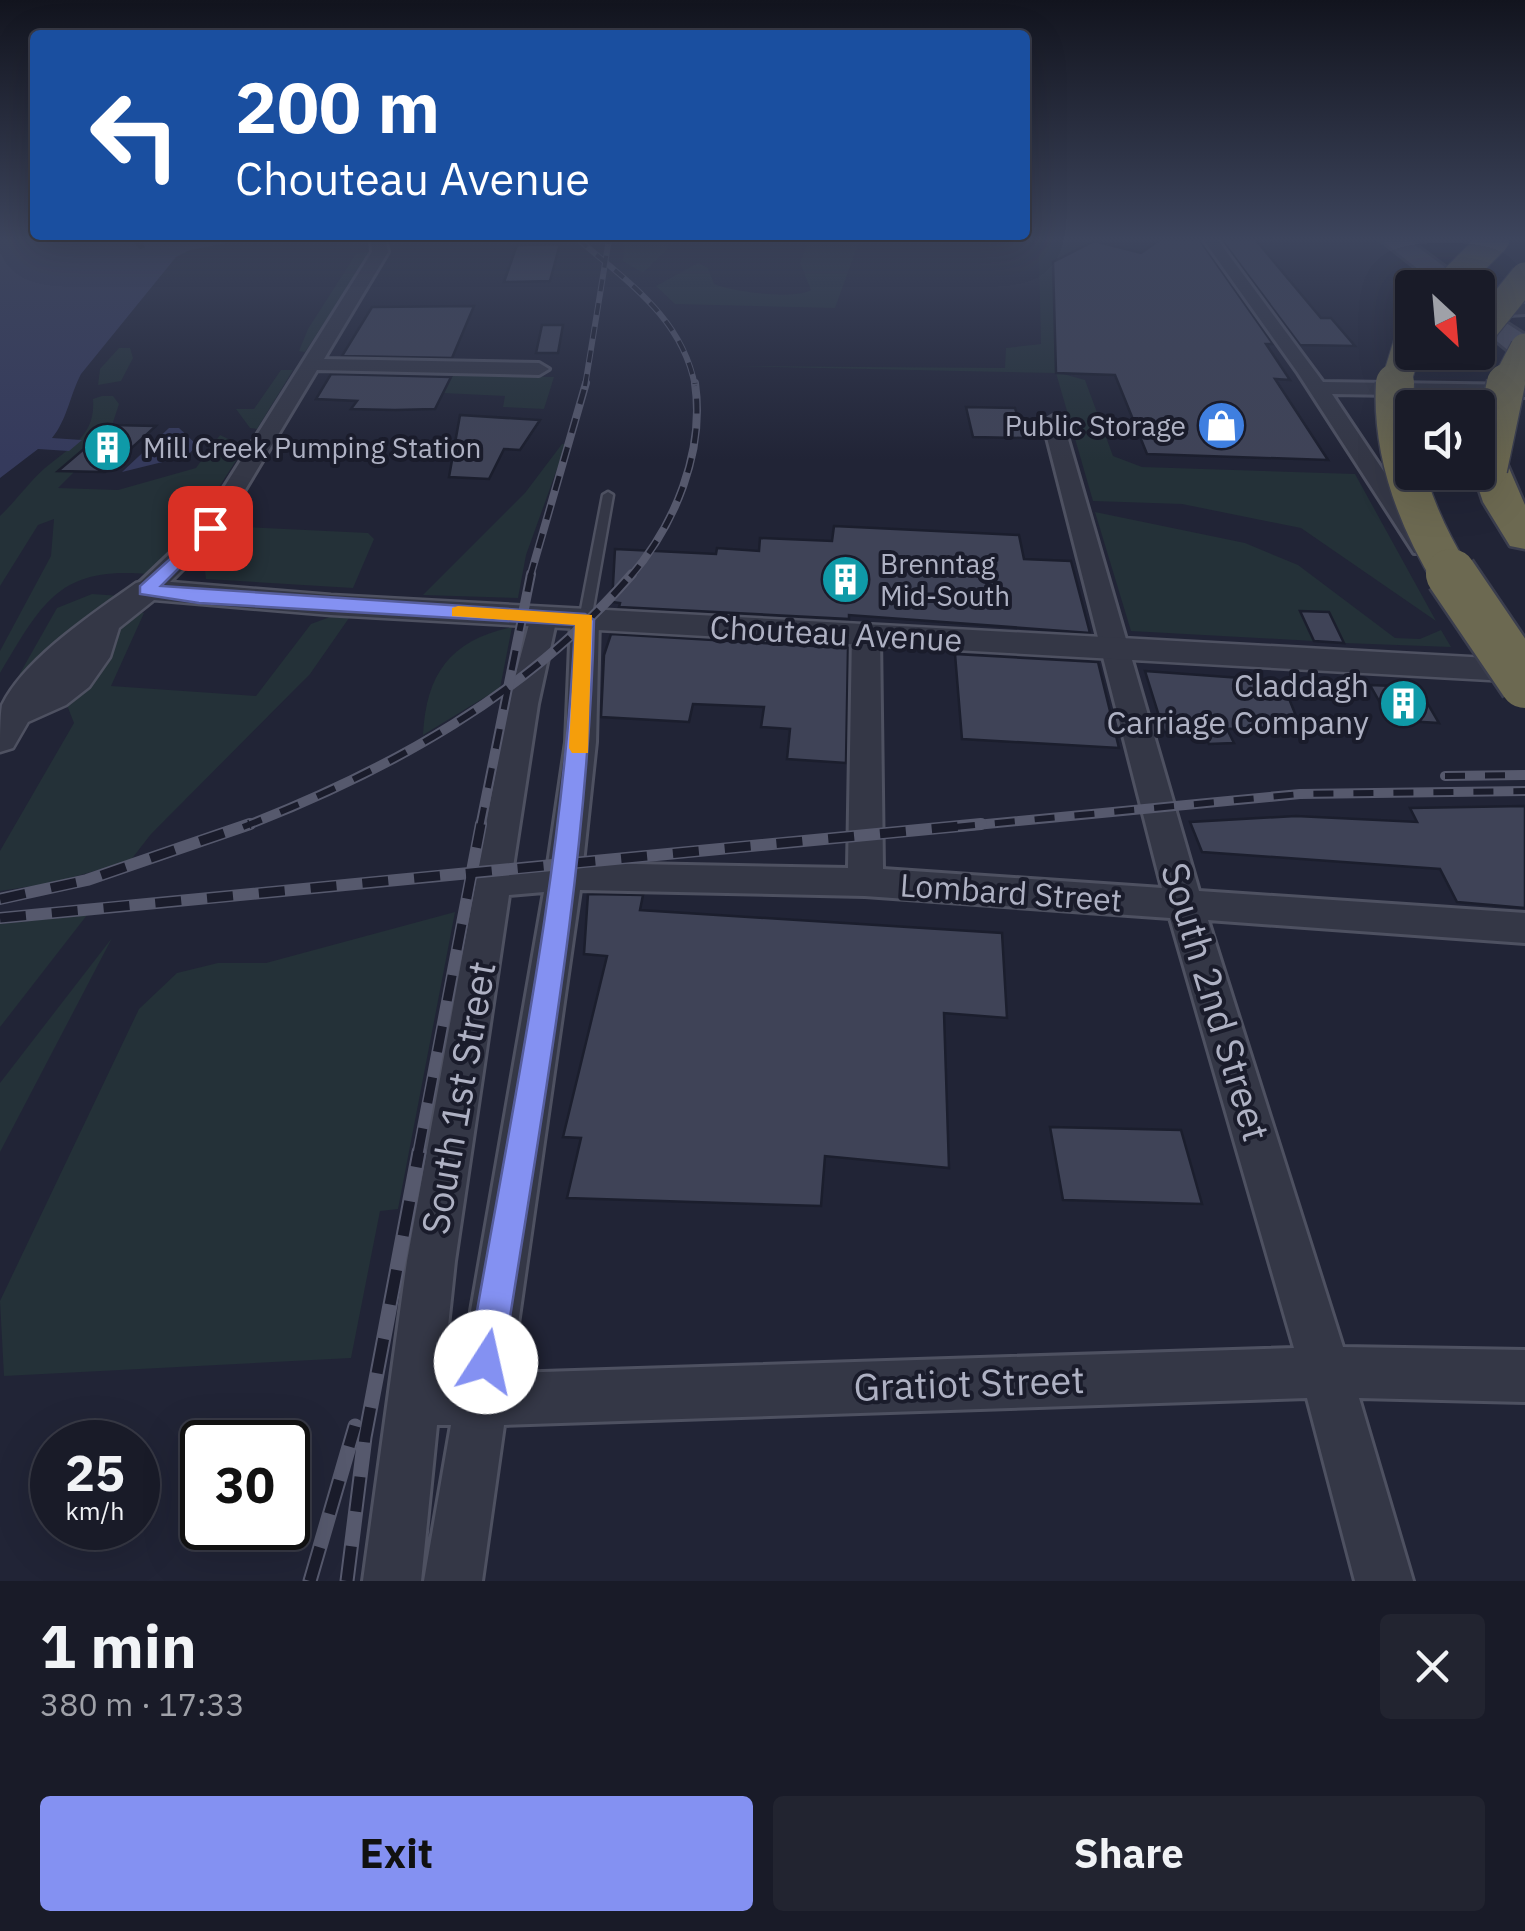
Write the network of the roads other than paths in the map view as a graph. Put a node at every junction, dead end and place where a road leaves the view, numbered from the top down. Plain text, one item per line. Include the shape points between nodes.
1 (342, 313) edge
2 (1262, 313) edge
3 (1495, 316) edge
4 (1495, 321) edge
5 (1525, 331) edge
6 (1525, 348) edge
7 (310, 364) junction
8 (539, 369) dead end
9 (1399, 370) edge
10 (1315, 388) junction
11 (1525, 391) edge
12 (1495, 416) edge
13 (1053, 422) dead end
14 (1495, 478) edge
15 (608, 495) dead end
16 (1525, 537) edge
17 (147, 590) junction
18 (565, 618) junction
19 (866, 635) junction
20 (1115, 649) junction
21 (1520, 680) edge
22 (6, 728) edge
23 (564, 876) junction
24 (865, 882) junction
25 (496, 883) junction
26 (1186, 906) junction
27 (1525, 928) edge
28 (1326, 1372) junction
29 (1525, 1376) edge
30 (413, 1398) junction
31 (479, 1400) junction
32 (392, 1581) edge
33 (452, 1581) edge
34 (1384, 1581) edge

1 - 7 street
2 - 10 street
3 - 5 main road
4 - 6 main road
6 - 12 highway, bridge
7 - 8 street
7 - 17 street via 210,528
9 - 21 highway, bridge via 1395,420 1410,485 1438,554
10 - 11 street
10 - 21 street
13 - 20 street, South 2nd Street
14 - 16 highway
15 - 18 lane, South 1st Street
17 - 18 street, Chouteau Avenue
17 - 22 street via 102,623 96,651 76,683
18 - 19 street, Chouteau Avenue
18 - 23 street, South 1st Street via 580,742
18 - 25 street, South 1st Street via 523,704
19 - 20 street, Chouteau Avenue
19 - 24 street
20 - 21 street, Chouteau Avenue
20 - 26 street, South 2nd Street
23 - 24 street, Lombard Street
23 - 25 street, Lombard Street
23 - 31 street, South 1st Street
24 - 26 street, Lombard Street
25 - 30 street, South 1st Street
26 - 27 street, Lombard Street
26 - 28 street, South 2nd Street
28 - 29 street, Gratiot Street
28 - 31 street, Gratiot Street
28 - 34 street, South 2nd Street
30 - 31 street, Gratiot Street
30 - 32 street, South 1st Street
31 - 33 street, South 1st Street

